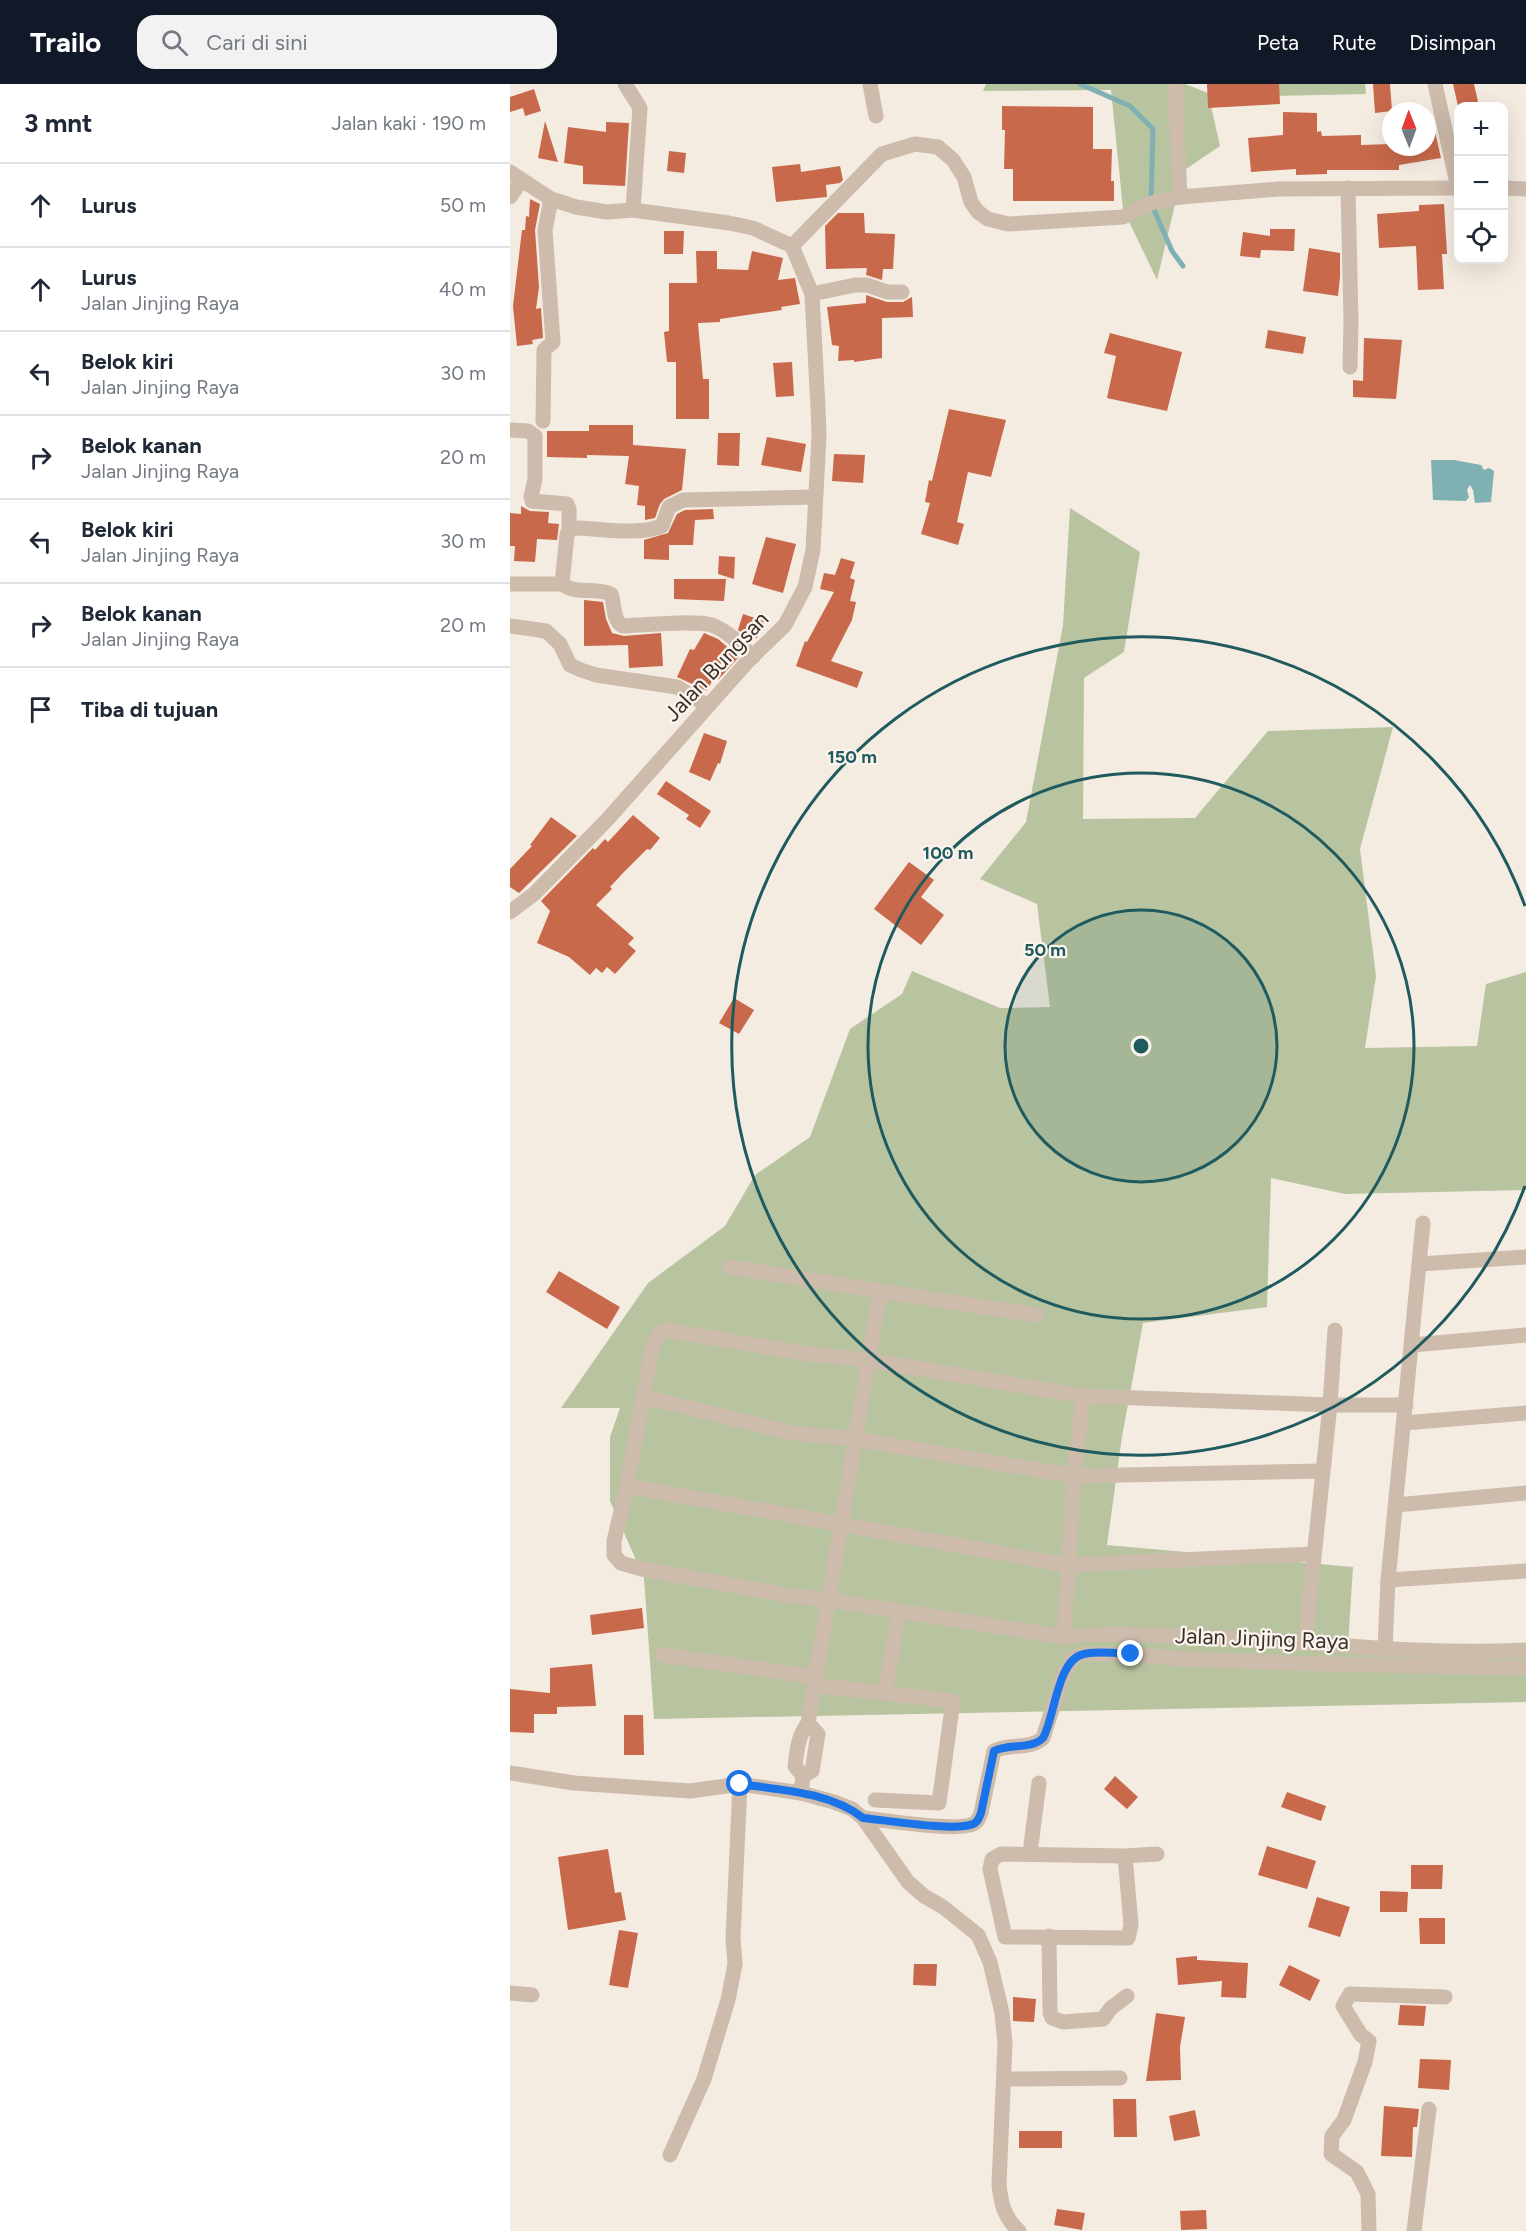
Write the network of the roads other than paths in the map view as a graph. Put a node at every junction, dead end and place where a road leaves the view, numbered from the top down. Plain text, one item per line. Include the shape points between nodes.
1 (625, 84) edge
2 (870, 84) edge
3 (1175, 84) edge
4 (1435, 84) edge
5 (876, 116) dead end
6 (1454, 170) edge
7 (516, 176) edge
8 (1348, 188) junction
9 (1454, 188) edge
10 (1508, 188) edge
11 (1526, 189) edge
12 (510, 197) edge
13 (1180, 197) junction
14 (551, 199) junction
15 (633, 210) junction
16 (792, 246) junction
17 (902, 292) dead end
18 (812, 294) junction
19 (1350, 367) dead end
20 (543, 421) dead end
21 (510, 430) edge
22 (815, 497) junction
23 (569, 530) junction
24 (510, 584) edge
25 (562, 584) junction
26 (510, 626) edge
27 (753, 657) junction
28 (708, 706) junction
29 (510, 912) edge
30 (1423, 1223) dead end
31 (1526, 1257) edge
32 (1419, 1264) junction
33 (730, 1267) dead end
34 (880, 1291) junction
35 (1036, 1314) dead end
36 (1335, 1330) dead end
37 (1526, 1335) edge
38 (1412, 1345) junction
39 (868, 1360) junction
40 (1083, 1396) junction
41 (644, 1397) junction
42 (1330, 1405) junction
43 (1406, 1405) junction
44 (1526, 1413) edge
45 (1404, 1423) junction
46 (855, 1439) junction
47 (1322, 1471) junction
48 (1074, 1476) junction
49 (627, 1486) junction
50 (1526, 1493) edge
51 (1396, 1505) junction
52 (841, 1526) junction
53 (1313, 1554) junction
54 (1068, 1565) junction
55 (1526, 1571) edge
56 (1389, 1580) junction
57 (829, 1600) junction
58 (899, 1611) junction
59 (1064, 1637) junction
60 (1305, 1643) junction
61 (1385, 1650) junction
62 (1526, 1650) edge
63 (663, 1655) dead end
64 (1526, 1668) edge
65 (815, 1681) junction
66 (885, 1693) junction
67 (510, 1773) edge
68 (1039, 1783) dead end
69 (740, 1784) junction
70 (801, 1793) junction
71 (875, 1800) dead end
72 (863, 1818) junction
73 (1030, 1853) junction
74 (1157, 1854) dead end
75 (1125, 1856) junction
76 (1000, 1919) junction
77 (978, 1935) junction
78 (1049, 1936) junction
79 (510, 1993) edge
80 (532, 1995) dead end
81 (1127, 1996) dead end
82 (1445, 1998) dead end
83 (1120, 2078) dead end
84 (1004, 2079) junction
85 (1429, 2109) dead end
86 (670, 2155) dead end
87 (1019, 2231) edge
88 (1369, 2231) edge
89 (1414, 2231) edge

1 - 15 street via 640,108
2 - 5 street
3 - 13 street
4 - 6 street
7 - 12 street
7 - 14 street
8 - 9 street
8 - 13 street
8 - 19 street
10 - 11 street
13 - 16 street via 1151,203 1123,217 999,223 988,219 971,202 964,177 953,160 938,147 915,144 882,154
14 - 15 street via 607,212
14 - 20 street via 545,230 552,342 544,350
15 - 16 street via 753,228
16 - 18 street, Jalan Bungsan
17 - 18 street via 855,285
18 - 22 street, Jalan Bungsan via 819,436
21 - 23 street via 528,430 535,436 532,501 567,504
22 - 23 street via 683,500 669,507 662,526 657,528
22 - 27 street, Jalan Bungsan via 813,550 805,587 785,625
23 - 25 street
24 - 25 street
25 - 27 street via 570,589 611,594 616,621 623,626 712,626 735,639
26 - 28 street via 546,632 560,644 570,665 582,670 677,687
27 - 28 street, Jalan Bungsan
28 - 29 street, Jalan Bungsan via 606,821 534,894
30 - 32 street
31 - 32 street
32 - 38 street
33 - 34 street
34 - 35 street
34 - 39 street
36 - 42 street
37 - 38 street
38 - 43 street
39 - 40 street
39 - 41 street via 665,1330 652,1348
39 - 46 street
40 - 42 street
40 - 48 street
41 - 46 street via 792,1433
41 - 49 street
42 - 43 street
42 - 47 street
43 - 45 street
44 - 45 street
45 - 51 street
46 - 48 street
46 - 52 street
47 - 48 street
47 - 53 street
48 - 54 street
49 - 52 street
49 - 57 street via 613,1550 621,1563
50 - 51 street
51 - 56 street
52 - 54 street
52 - 57 street
53 - 54 street
53 - 60 street
54 - 59 street
55 - 56 street
56 - 61 street
57 - 58 street
57 - 65 street
58 - 59 street
58 - 66 street
59 - 60 street via 1127,1634
60 - 61 street
61 - 62 street
63 - 65 street
64 - 72 street, Jalan Jinjing Raya via 1082,1654 1073,1658 1062,1678 1043,1738 1038,1743 994,1751 978,1821 947,1826
65 - 66 street
65 - 70 street via 808,1723 818,1734 812,1772 803,1776
66 - 71 street via 953,1701 939,1803
67 - 69 street via 574,1784 690,1791
68 - 73 street
69 - 70 street
69 - 86 street via 735,1964 704,2079
70 - 72 street via 852,1809
72 - 77 street via 908,1882
73 - 75 street
73 - 76 street via 1001,1854 992,1859 990,1869
74 - 75 street
75 - 78 street via 1131,1925 1128,1938
76 - 77 street via 987,1924
76 - 78 street via 1005,1937
77 - 84 street via 990,1962 1002,2013
78 - 81 street via 1052,2018 1063,2022 1103,2019
79 - 80 street
82 - 88 street via 1350,1994 1343,2007 1369,2041 1344,2121 1332,2136 1331,2154 1358,2172 1368,2194
83 - 84 street
84 - 87 street via 999,2184 1006,2217
85 - 89 street

